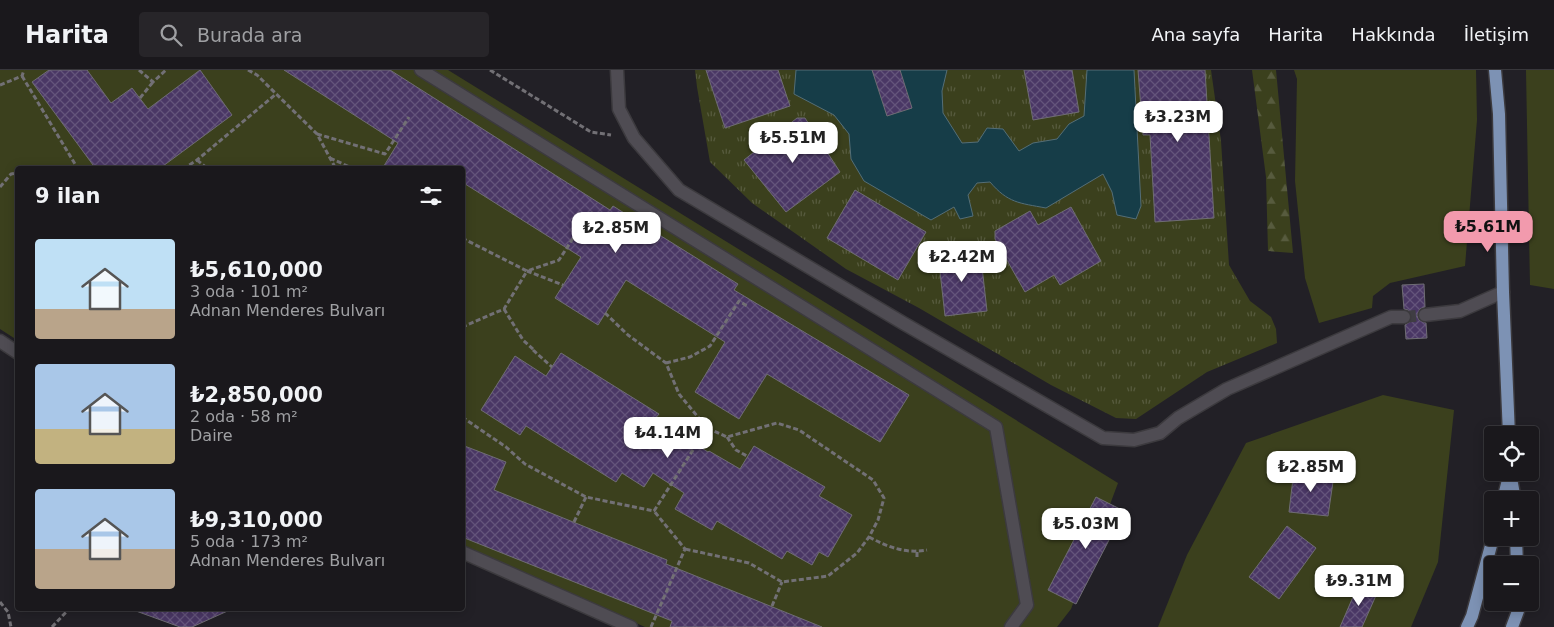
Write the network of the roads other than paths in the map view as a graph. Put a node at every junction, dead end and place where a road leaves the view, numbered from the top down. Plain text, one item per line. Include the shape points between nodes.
1 (421, 70) edge
2 (617, 70) edge
3 (1495, 70) edge
4 (1502, 292) junction
5 (1425, 315) tunnel mouth
6 (1404, 317) tunnel mouth
7 (0, 341) edge
8 (15, 351) edge
9 (1509, 426) edge
10 (1491, 546) edge
11 (465, 553) edge
12 (1518, 611) edge
13 (631, 627) edge
14 (1012, 627) edge
15 (1467, 627) edge
16 (1512, 627) edge

1 - 14 lane via 996,426 1027,605
2 - 6 lane via 619,109 634,138 679,190 1103,438 1134,440 1160,433 1226,389 1391,317
3 - 4 main road
4 - 5 lane via 1460,311
4 - 9 main road
7 - 8 lane
10 - 15 main road
11 - 13 lane
12 - 16 main road

